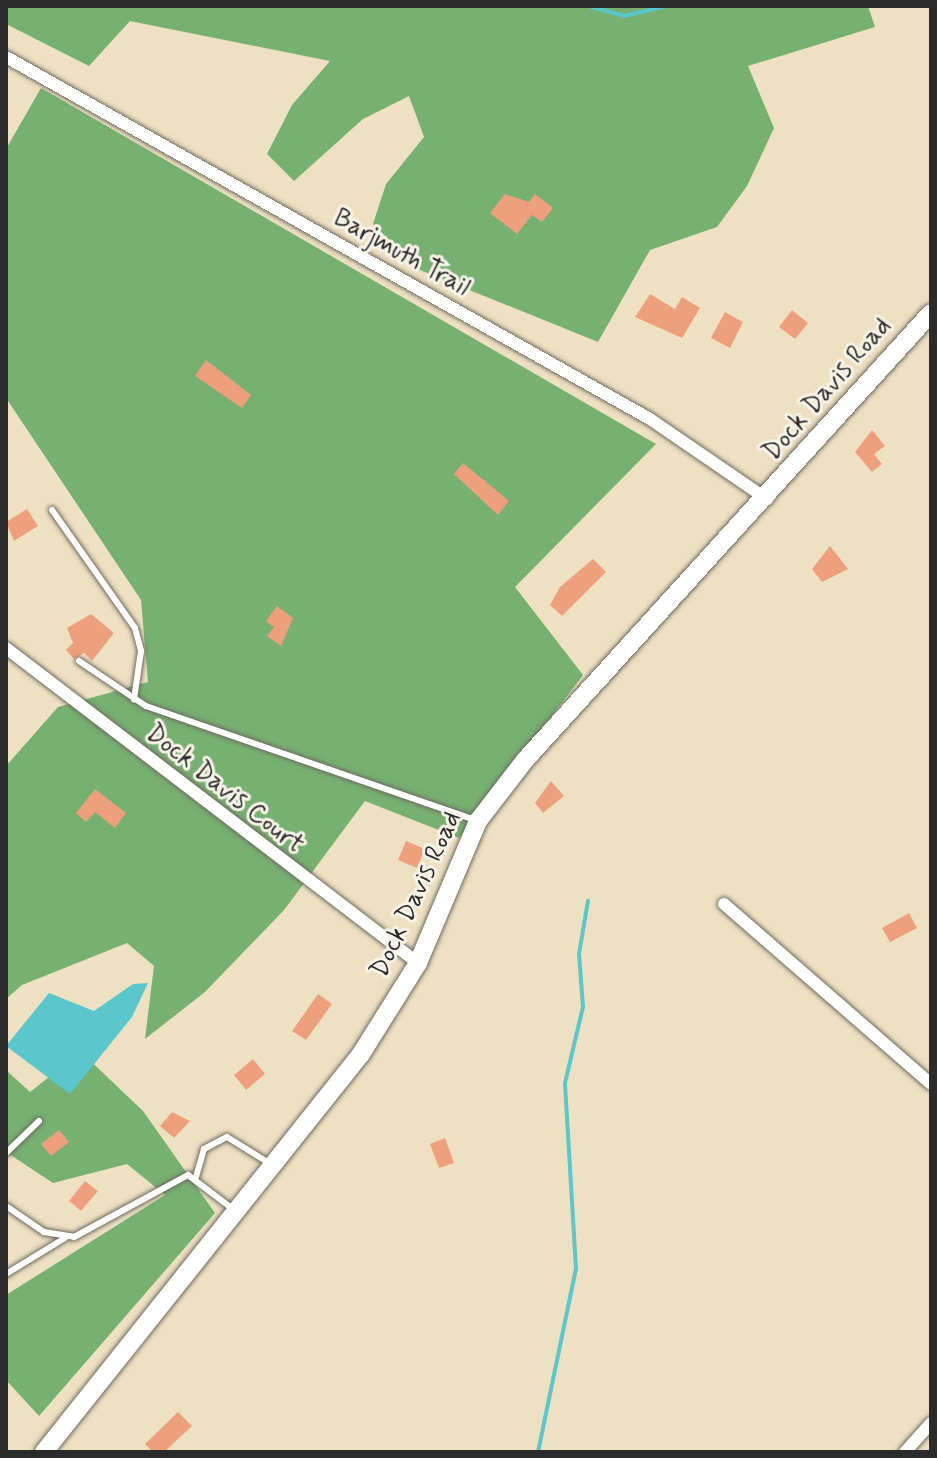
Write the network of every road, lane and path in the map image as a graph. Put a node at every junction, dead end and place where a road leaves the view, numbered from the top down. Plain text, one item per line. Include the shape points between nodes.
1 (6, 57) edge
2 (931, 313) edge
3 (767, 499) junction
4 (52, 510) dead end
5 (6, 648) edge
6 (79, 661) dead end
7 (134, 699) junction
8 (478, 821) junction
9 (724, 904) dead end
10 (418, 963) junction
11 (931, 1084) edge
12 (39, 1121) dead end
13 (6, 1153) edge
14 (272, 1165) junction
15 (196, 1177) junction
16 (6, 1206) edge
17 (236, 1211) junction
18 (65, 1238) junction
19 (6, 1274) edge
20 (931, 1423) edge
21 (44, 1452) edge
22 (905, 1452) edge

1 - 3 street, Barjmuth Trail via 650,419
2 - 3 street, Dock Davis Road
3 - 8 street, Dock Davis Road via 526,759
4 - 7 lane via 135,628 141,651
5 - 10 street, Dock Davis Court
6 - 7 lane
7 - 8 lane
8 - 10 street, Dock Davis Road
9 - 11 street
10 - 14 street, Dock Davis Road via 361,1054
12 - 13 lane
14 - 15 lane via 227,1137 204,1149
14 - 17 street, Dock Davis Road
15 - 17 lane
15 - 18 lane via 178,1177
16 - 18 lane
17 - 21 street, Dock Davis Road
18 - 19 lane
20 - 22 street

